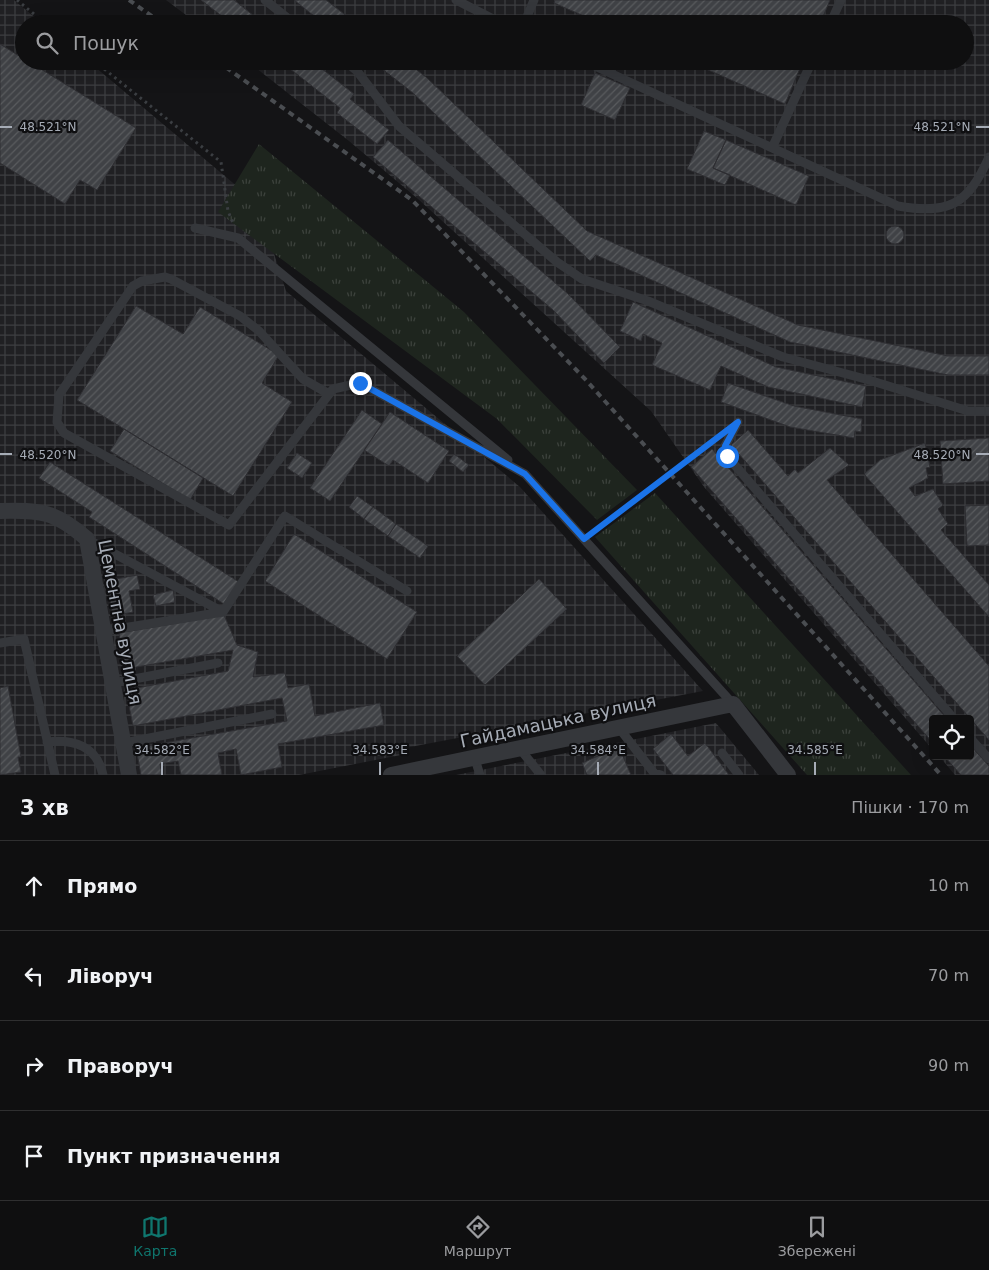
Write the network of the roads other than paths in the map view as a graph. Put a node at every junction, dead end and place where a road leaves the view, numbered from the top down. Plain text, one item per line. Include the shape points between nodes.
1 (265, 0) edge
2 (456, 0) edge
3 (534, 0) edge
4 (841, 0) edge
5 (284, 15) edge
6 (485, 15) edge
7 (528, 15) edge
8 (834, 15) edge
9 (356, 70) edge
10 (603, 70) edge
11 (808, 70) edge
12 (772, 148) junction
13 (989, 157) edge
14 (195, 228) dead end
15 (329, 394) junction
16 (989, 411) edge
17 (738, 422) dead end
18 (525, 474) junction
19 (0, 511) edge
20 (87, 539) junction
21 (406, 591) dead end
22 (223, 612) junction
23 (104, 631) junction
24 (0, 643) edge
25 (218, 663) dead end
26 (113, 683) junction
27 (733, 704) junction
28 (272, 714) dead end
29 (951, 715) edge
30 (619, 728) junction
31 (47, 742) junction
32 (974, 742) edge
33 (124, 743) junction
34 (520, 749) junction
35 (722, 753) dead end
36 (475, 758) junction
37 (989, 759) edge
38 (55, 775) edge
39 (104, 775) edge
40 (129, 775) edge
41 (391, 775) edge
42 (480, 775) edge
43 (541, 775) edge
44 (661, 775) edge
45 (740, 775) edge
46 (788, 775) edge

1 - 5 lane
2 - 6 lane
3 - 7 lane
4 - 8 lane
9 - 16 lane via 399,126 557,262 582,279 648,301 782,357 869,380 968,412
10 - 12 lane
11 - 12 lane
12 - 13 lane via 898,206 922,210 944,207 962,199 978,182
14 - 18 lane via 238,238
15 - 15 lane via 229,524 64,433 57,422 59,395 133,286 165,277 240,316 259,331 303,379
15 - 18 lane via 333,388 360,383
17 - 29 lane via 725,446 727,456
18 - 27 lane
19 - 20 street, Цементна вулиця via 37,510 69,523
20 - 22 lane
20 - 23 street, Цементна вулиця
21 - 22 lane via 285,516
22 - 23 lane
23 - 26 street, Цементна вулиця
24 - 31 lane via 24,639
25 - 26 lane
26 - 33 street, Цементна вулиця
27 - 30 street, Гайдамацька вулиця
27 - 46 street
28 - 33 lane
30 - 34 street, Гайдамацька вулиця
30 - 44 lane via 654,773
31 - 38 lane
31 - 39 lane via 65,740 85,746 101,763
32 - 37 lane
33 - 40 street, Цементна вулиця
34 - 36 street, Гайдамацька вулиця
34 - 43 lane
35 - 45 lane
36 - 41 street, Гайдамацька вулиця
36 - 42 lane

